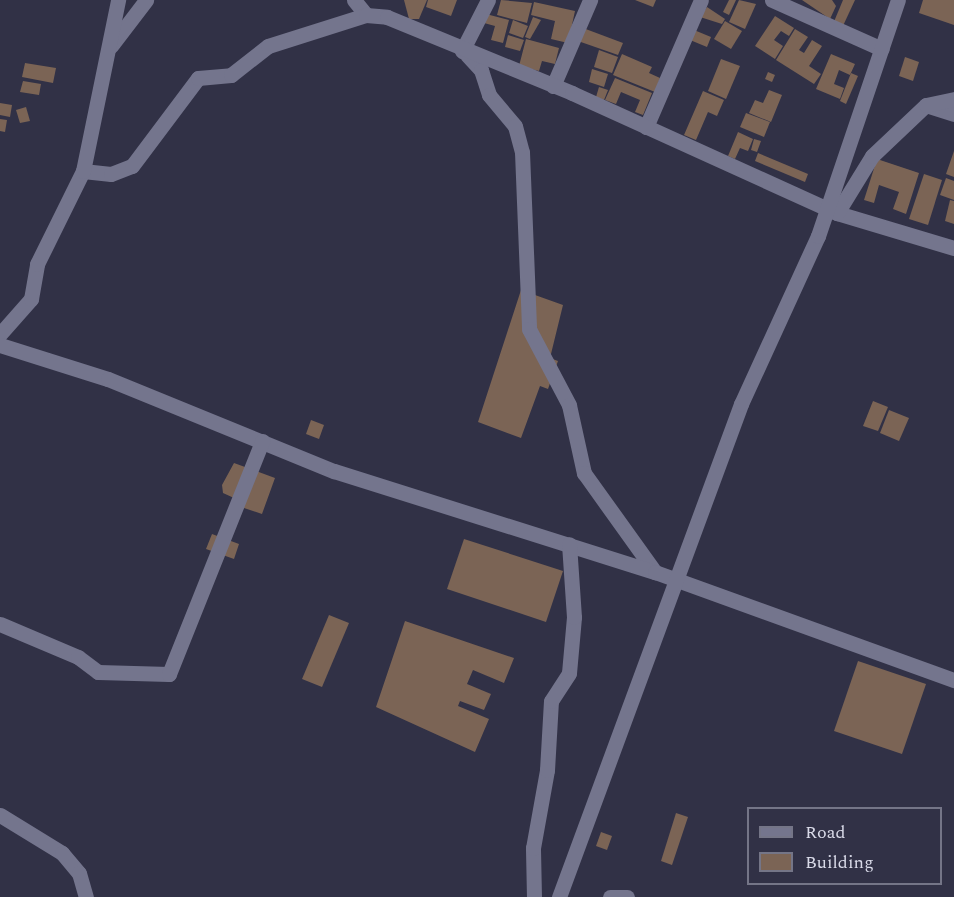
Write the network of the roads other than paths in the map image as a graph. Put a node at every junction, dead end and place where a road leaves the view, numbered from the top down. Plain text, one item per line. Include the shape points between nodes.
1 (118, 0) edge
2 (146, 0) edge
3 (354, 0) edge
4 (488, 0) edge
5 (590, 0) edge
6 (701, 0) edge
7 (772, 0) edge
8 (898, 0) edge
9 (366, 15) junction
10 (109, 48) junction
11 (882, 49) junction
12 (462, 51) junction
13 (553, 86) junction
14 (954, 99) edge
15 (926, 105) junction
16 (954, 114) edge
17 (646, 127) junction
18 (83, 171) junction
19 (832, 210) junction
20 (954, 248) edge
21 (0, 334) edge
22 (0, 345) edge
23 (262, 441) junction
24 (569, 544) junction
25 (655, 572) junction
26 (677, 583) junction
27 (0, 624) edge
28 (954, 680) edge
29 (0, 815) edge
30 (561, 895) edge
31 (86, 897) edge
32 (534, 897) edge
33 (610, 897) edge
34 (627, 897) edge

1 - 10 street
2 - 10 street
3 - 9 street
4 - 12 street
5 - 13 street
6 - 17 street
7 - 11 street
8 - 11 street
9 - 12 street via 387,17
9 - 18 street via 268,46 231,75 198,78 132,166 111,174
10 - 18 street
11 - 19 street
12 - 13 street
12 - 25 street via 481,70 489,95 515,126 522,152 529,329 569,405 584,473
13 - 17 street
14 - 15 street
15 - 16 street
15 - 19 street via 872,156
17 - 19 street
18 - 21 street via 37,264 31,299
19 - 20 street
19 - 26 street via 741,404
22 - 23 street via 108,379
23 - 24 street via 477,519
23 - 27 street via 169,674 98,672 78,657
24 - 25 street
24 - 32 street via 574,617 569,673 551,701 547,770 533,848
25 - 26 street
26 - 28 street
26 - 30 street
29 - 31 street via 62,853 79,873
33 - 34 street

